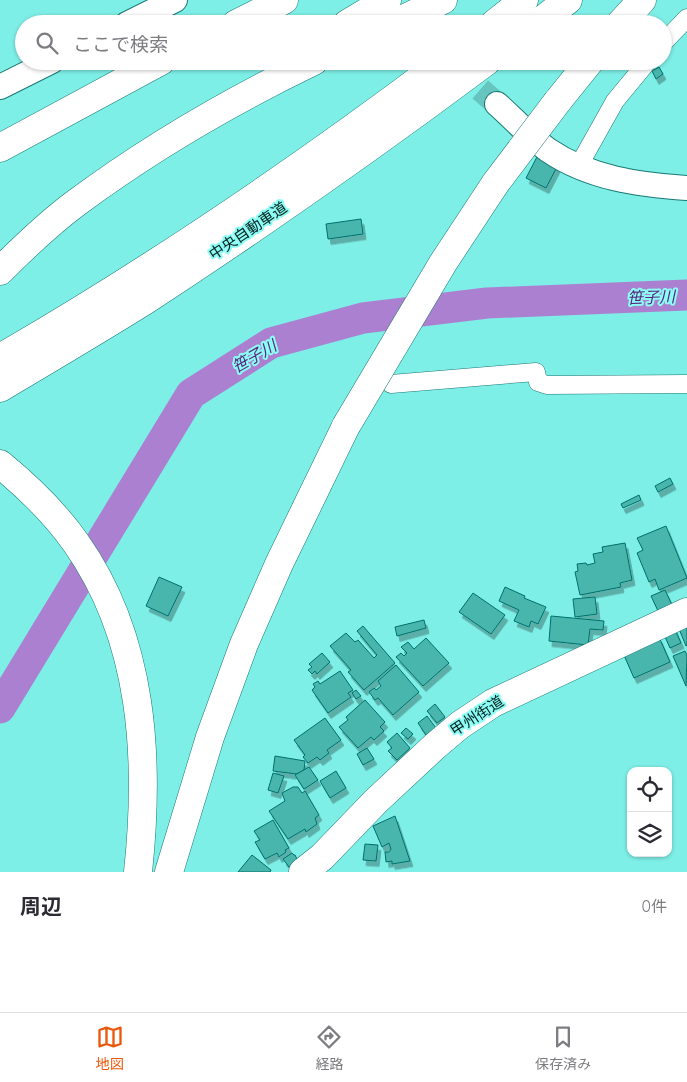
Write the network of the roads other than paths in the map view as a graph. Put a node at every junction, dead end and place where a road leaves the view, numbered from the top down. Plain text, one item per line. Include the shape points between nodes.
1 (175, 0) edge
2 (284, 0) edge
3 (387, 0) edge
4 (443, 0) edge
5 (524, 0) edge
6 (568, 0) edge
7 (642, 0) edge
8 (145, 15) edge
9 (254, 15) edge
10 (362, 15) edge
11 (412, 15) edge
12 (505, 15) edge
13 (548, 15) edge
14 (628, 15) edge
15 (687, 18) edge
16 (672, 34) edge
17 (34, 70) edge
18 (145, 70) edge
19 (270, 70) edge
20 (297, 70) edge
21 (432, 70) edge
22 (475, 70) edge
23 (583, 70) edge
24 (641, 70) edge
25 (0, 87) edge
26 (497, 104) tunnel mouth
27 (0, 148) edge
28 (578, 167) junction
29 (687, 188) edge
30 (75, 203) junction
31 (229, 230) junction
32 (0, 271) edge
33 (0, 358) edge
34 (391, 384) dead end
35 (687, 384) edge
36 (0, 388) edge
37 (0, 464) edge
38 (687, 612) edge
39 (138, 872) edge
40 (169, 872) edge
41 (302, 872) edge

1 - 8 street
2 - 9 highway
3 - 10 highway
4 - 11 highway
5 - 12 highway
6 - 13 highway
7 - 14 highway
15 - 16 street
17 - 25 street
18 - 27 highway
19 - 30 highway via 167,135
20 - 30 highway via 169,141
21 - 31 highway, 中央自動車道
22 - 31 highway, 中央自動車道 via 395,129
23 - 40 highway, bridge via 495,184 443,263 346,426 244,644 210,737
24 - 28 street via 615,101
26 - 28 street via 548,150
28 - 29 street via 617,180
30 - 32 highway
31 - 33 highway, 中央自動車道
31 - 36 highway, 中央自動車道 via 145,300
34 - 35 street via 536,372 538,382 547,385
37 - 39 highway via 51,511 77,544 115,617 137,695 142,734 142,834
38 - 41 highway, 甲州街道 via 493,703 460,725 376,801 322,857

